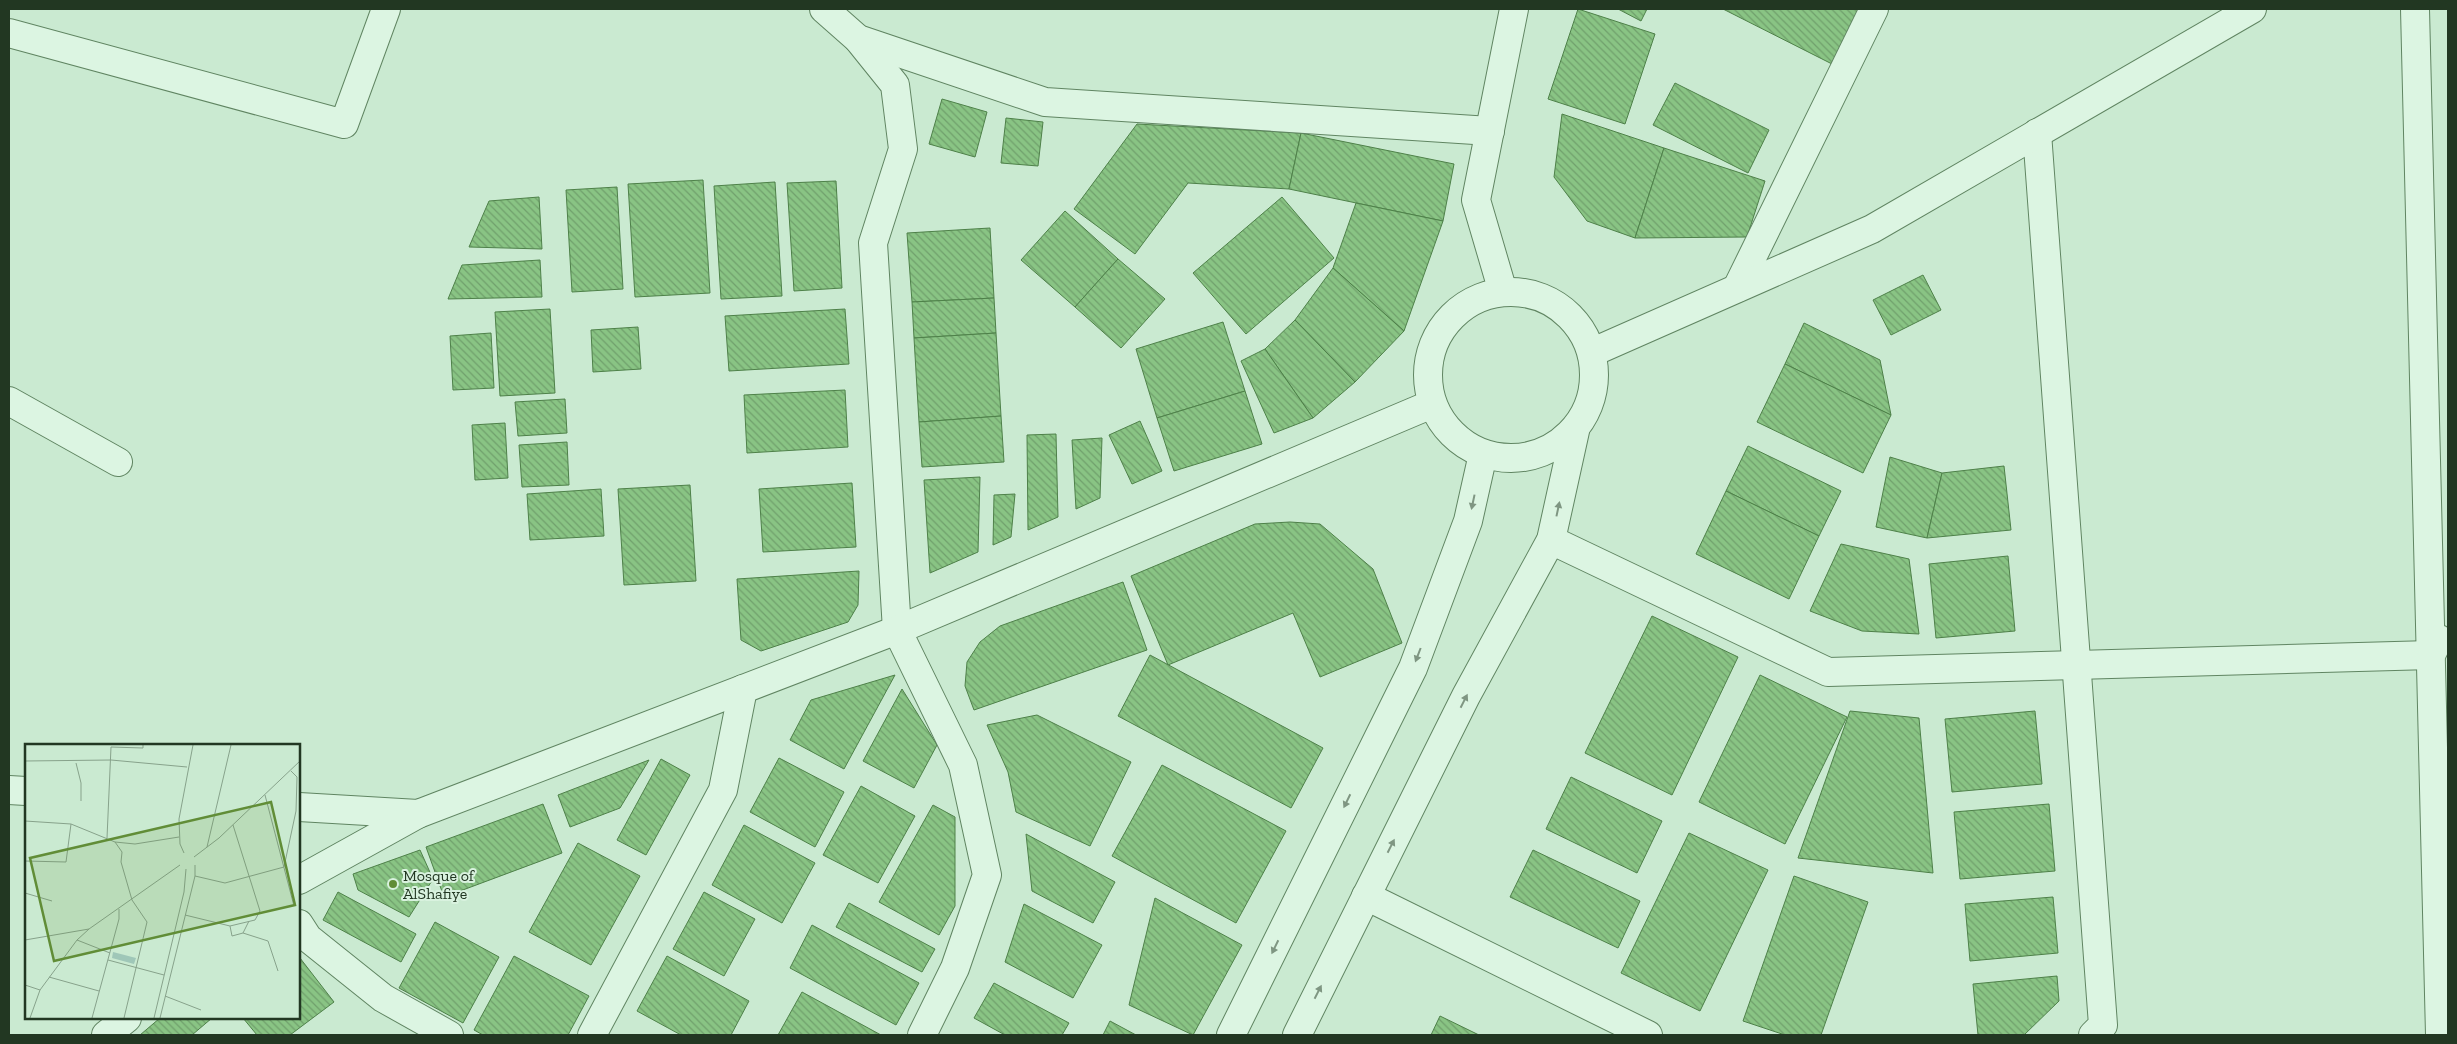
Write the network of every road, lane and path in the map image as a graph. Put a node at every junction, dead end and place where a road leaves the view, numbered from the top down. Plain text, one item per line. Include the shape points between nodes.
1 (386, 9) edge
2 (824, 9) edge
3 (1514, 9) edge
4 (1874, 9) edge
5 (2252, 9) edge
6 (2415, 9) edge
7 (9, 33) edge
8 (858, 39) junction
9 (1490, 131) junction
10 (2037, 133) junction
11 (1737, 288) junction
12 (1503, 292) junction
13 (1593, 352) junction
14 (9, 401) edge
15 (1432, 404) junction
16 (1575, 431) junction
17 (1483, 454) junction
18 (118, 462) dead end
19 (1551, 540) junction
20 (2448, 622) edge
21 (897, 630) junction
22 (2431, 655) junction
23 (2076, 665) junction
24 (743, 689) junction
25 (9, 790) edge
26 (25, 791) edge
27 (300, 807) edge
28 (418, 814) junction
29 (300, 879) edge
30 (1366, 896) junction
31 (300, 926) edge
32 (126, 1019) edge
33 (106, 1035) edge
34 (449, 1035) edge
35 (592, 1035) edge
36 (922, 1035) edge
37 (1231, 1035) edge
38 (1297, 1035) edge
39 (1648, 1035) edge
40 (2094, 1035) edge
41 (2440, 1035) edge

1 - 7 street via 344,124
2 - 8 street
3 - 9 street
4 - 11 street
5 - 10 street
6 - 22 street
8 - 9 street via 1046,102
8 - 21 street via 895,85 903,149 873,243
9 - 12 street via 1476,200
10 - 11 street via 1872,229
10 - 23 street
11 - 13 street
12 - 13 street via 1532,293 1559,306 1580,326
12 - 15 street via 1478,298 1456,311 1440,330 1430,354 1427,379
13 - 16 street via 1596,380 1590,407
14 - 18 street
15 - 17 street via 1452,435
15 - 21 street
16 - 17 street via 1548,451 1516,459
19 -> 16 street
17 -> 37 street via 1468,521 1413,668
19 - 23 street via 1828,672
30 -> 19 street via 1466,696
20 - 22 street
21 - 24 street
21 - 36 street via 964,766 987,875 955,968
22 - 23 street
22 - 41 street
23 - 40 street via 2103,1025
24 - 28 street
24 - 35 street via 723,790
25 - 26 street
27 - 28 street
28 - 29 street
38 -> 30 street
30 - 39 street
31 - 34 street via 308,938 383,998
32 - 33 street

